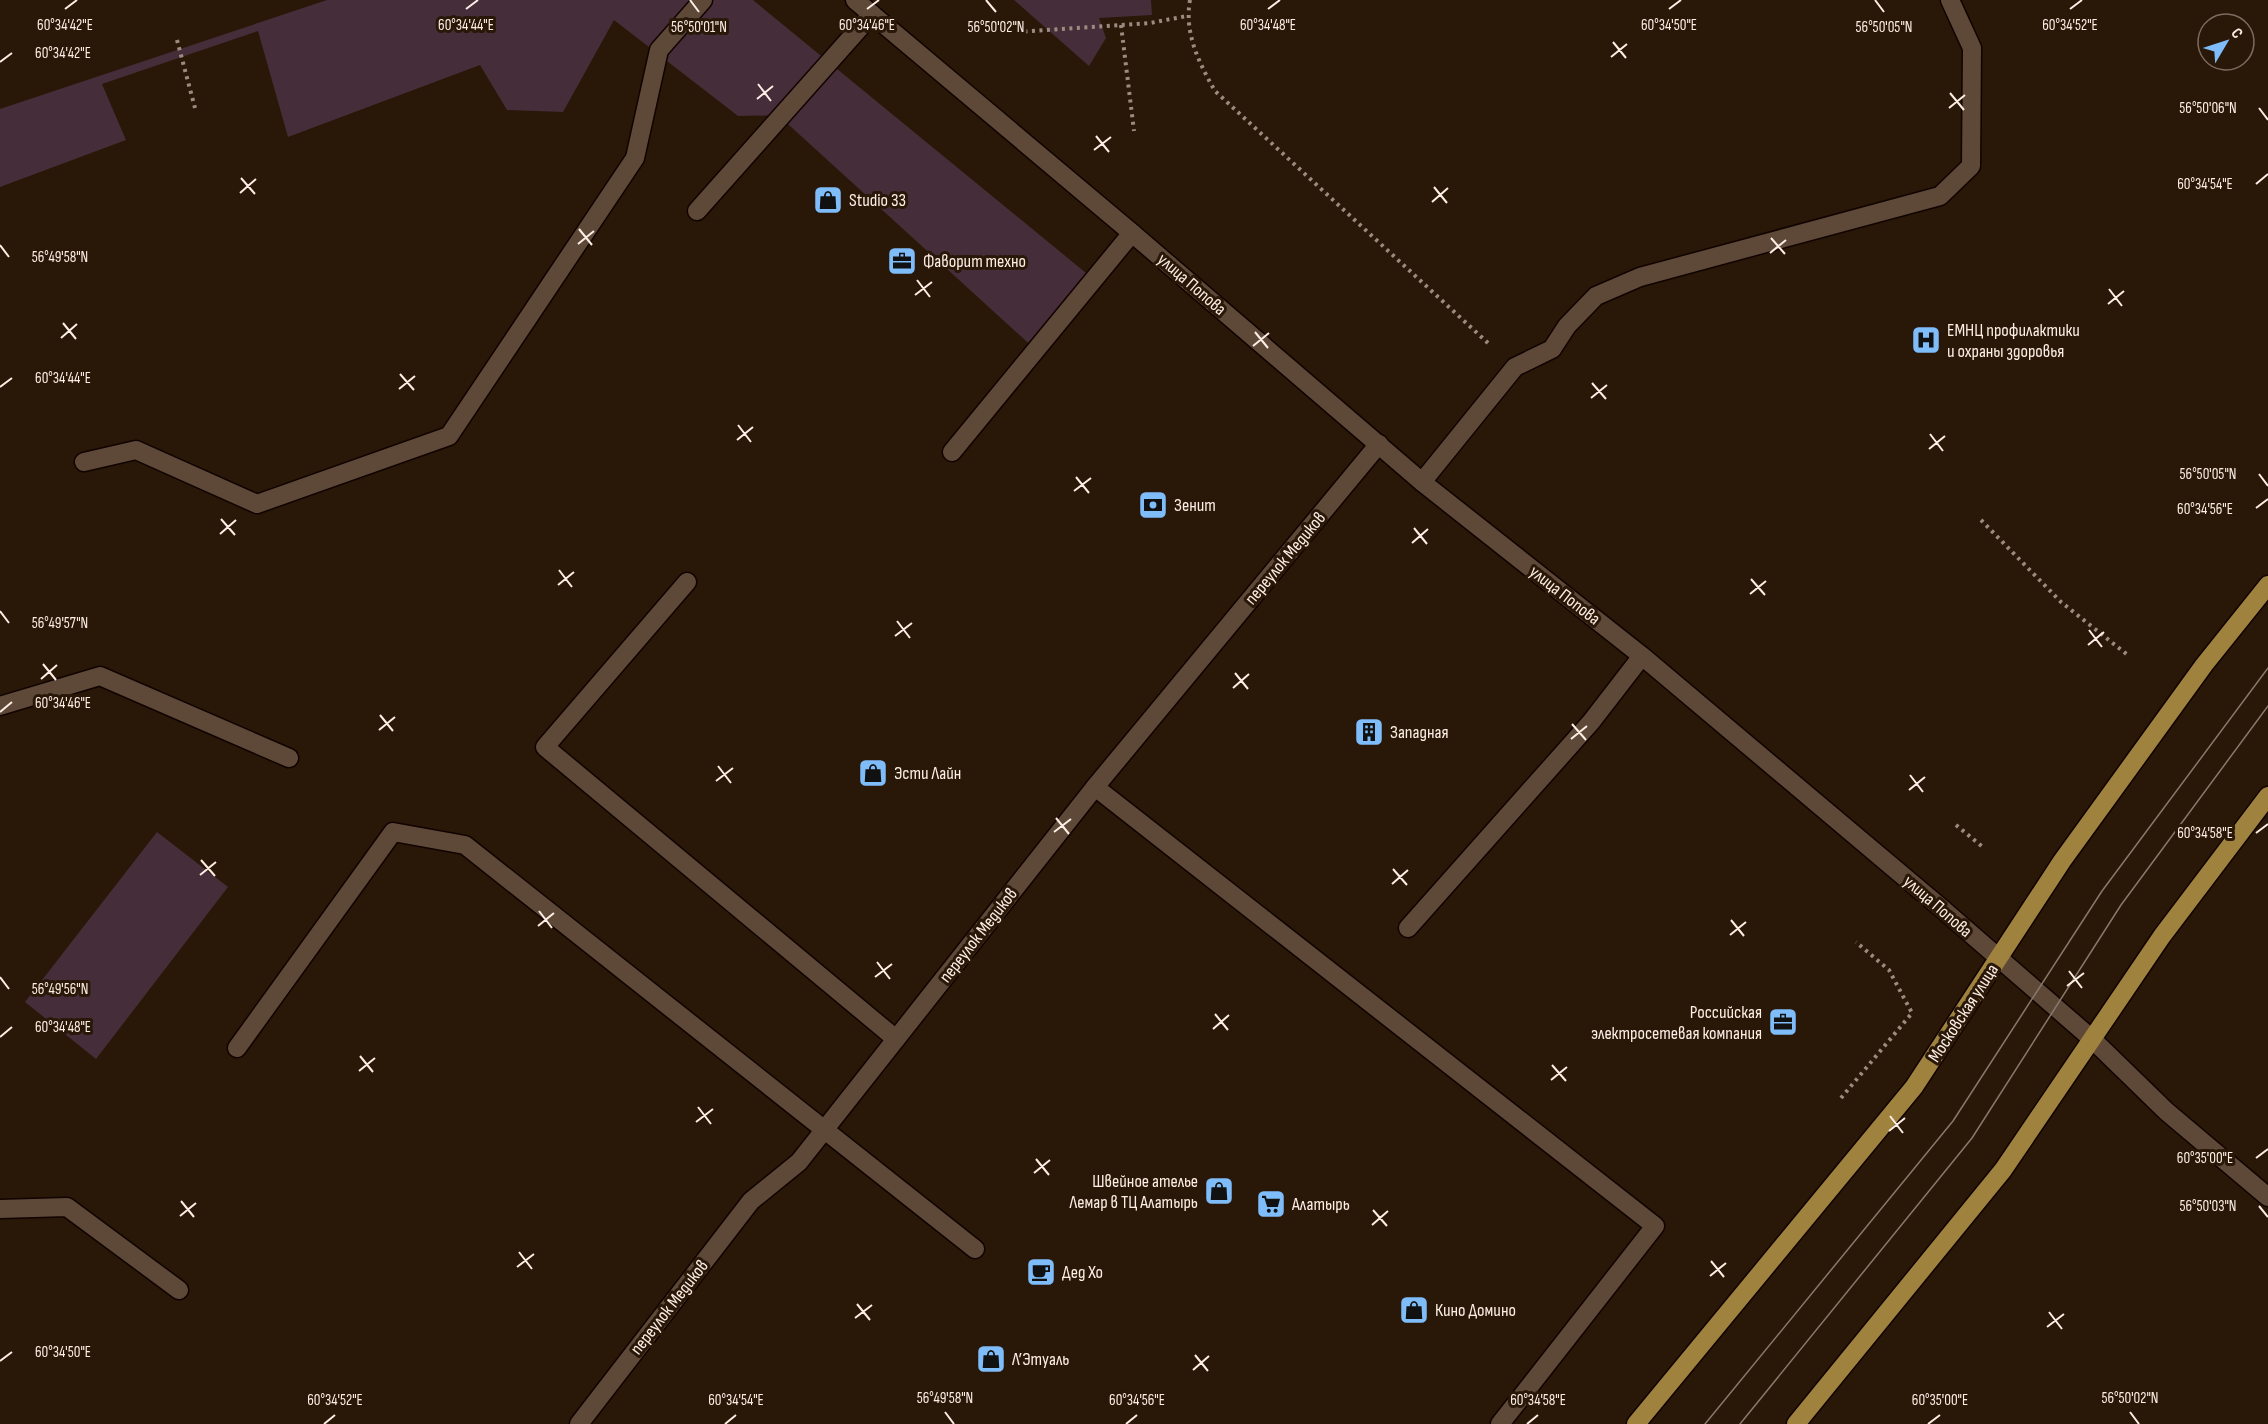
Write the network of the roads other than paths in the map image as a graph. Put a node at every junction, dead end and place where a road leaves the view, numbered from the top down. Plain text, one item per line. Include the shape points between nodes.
1 (703, 0) edge
2 (855, 0) edge
3 (1950, 0) edge
4 (872, 14) junction
5 (697, 211) dead end
6 (1132, 233) junction
7 (1379, 444) junction
8 (952, 452) dead end
9 (84, 462) dead end
10 (1422, 482) junction
11 (687, 582) dead end
12 (2268, 585) edge
13 (1642, 656) junction
14 (0, 706) edge
15 (289, 758) dead end
16 (1095, 787) junction
17 (2268, 796) edge
18 (1408, 928) dead end
19 (1999, 958) junction
20 (896, 1039) junction
21 (2092, 1039) junction
22 (237, 1048) dead end
23 (825, 1128) junction
24 (2268, 1197) edge
25 (0, 1209) edge
26 (975, 1249) dead end
27 (179, 1290) dead end
28 (579, 1424) edge
29 (1500, 1424) edge
30 (1636, 1424) edge
31 (1796, 1424) edge

1 - 9 street via 658,50 635,158 449,436 257,504 136,450
2 - 4 street, улица Попова
3 - 10 street via 1972,48 1971,166 1940,196 1640,277 1596,296 1567,326 1552,349 1515,367
4 - 5 street
4 - 6 street, улица Попова
6 - 7 street, улица Попова
6 - 8 street
7 - 10 street, улица Попова
7 - 16 street, переулок Медиков
10 - 13 street, улица Попова
11 - 20 street via 545,747
12 - 19 main road, Московская улица via 2062,861
13 - 18 street via 1591,722
13 - 19 street, улица Попова
14 - 15 street via 100,676
16 - 20 street, переулок Медиков
16 - 29 street via 1655,1226
17 - 21 main road via 2162,936
19 - 21 street, улица Попова
19 - 30 main road, Московская улица via 1914,1087
20 - 23 street, переулок Медиков
21 - 24 street, улица Попова via 2166,1111
21 - 31 main road via 2003,1170
22 - 23 street via 393,832 465,845
23 - 26 street
23 - 28 street, переулок Медиков via 799,1162 750,1201
25 - 27 street via 67,1208

